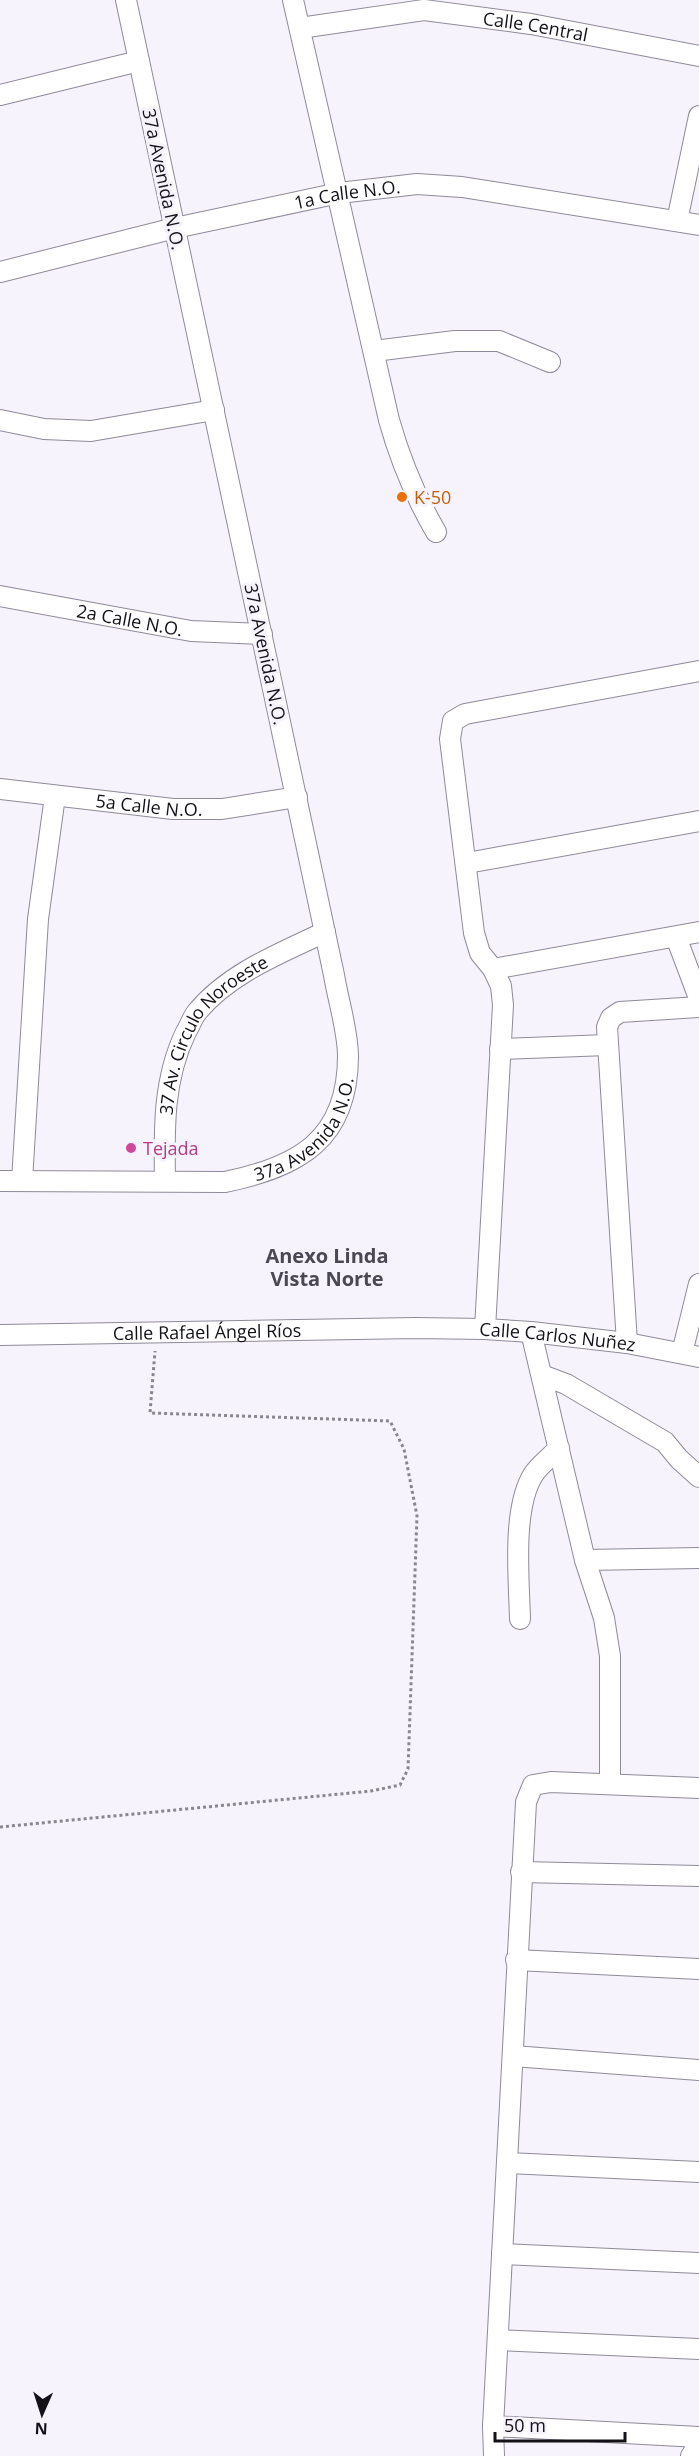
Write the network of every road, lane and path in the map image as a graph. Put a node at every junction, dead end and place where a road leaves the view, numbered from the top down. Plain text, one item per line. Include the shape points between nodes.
1 (126, 0) edge
2 (293, 0) edge
3 (300, 28) junction
4 (699, 56) edge
5 (139, 61) junction
6 (0, 95) edge
7 (699, 116) edge
8 (339, 193) junction
9 (677, 221) junction
10 (699, 225) edge
11 (175, 228) junction
12 (0, 272) edge
13 (374, 351) junction
14 (550, 362) dead end
15 (214, 410) junction
16 (0, 420) edge
17 (436, 532) dead end
18 (0, 596) edge
19 (262, 634) junction
20 (699, 671) edge
21 (0, 789) edge
22 (55, 796) junction
23 (297, 797) junction
24 (699, 821) edge
25 (467, 863) junction
26 (325, 932) junction
27 (699, 932) edge
28 (676, 937) junction
29 (493, 969) junction
30 (699, 998) edge
31 (699, 1007) edge
32 (607, 1045) junction
33 (500, 1049) junction
34 (0, 1181) edge
35 (22, 1181) junction
36 (165, 1181) junction
37 (699, 1284) edge
38 (415, 1328) joint
39 (485, 1329) junction
40 (157, 1332) junction
41 (531, 1332) junction
42 (0, 1335) edge
43 (627, 1343) junction
44 (690, 1355) edge
45 (542, 1375) junction
46 (559, 1448) junction
47 (699, 1477) edge
48 (699, 1558) edge
49 (585, 1560) junction
50 (520, 1619) dead end
51 (610, 1784) junction
52 (699, 1788) edge
53 (0, 1827) edge
54 (521, 1872) junction
55 (699, 1876) edge
56 (516, 1960) junction
57 (699, 1969) edge
58 (513, 2056) junction
59 (699, 2070) edge
60 (507, 2163) junction
61 (699, 2172) edge
62 (502, 2254) junction
63 (699, 2263) edge
64 (498, 2340) junction
65 (699, 2349) edge
66 (493, 2426) junction
67 (699, 2437) edge
68 (699, 2444) edge
69 (494, 2456) edge
70 (691, 2456) edge

1 - 5 street, 37a Avenida N.O.
2 - 3 street
3 - 4 street, Calle Central via 424,10 531,24
3 - 8 street
5 - 6 street
5 - 11 street, 37a Avenida N.O.
7 - 9 street
8 - 9 street, 1a Calle N.O. via 417,184 462,187
8 - 11 street, 1a Calle N.O.
8 - 13 street
9 - 10 street, 1a Calle N.O.
11 - 12 street, 1a Calle N.O.
11 - 15 street, 37a Avenida N.O.
13 - 14 street via 455,340 499,341
13 - 17 street via 399,457
15 - 16 street via 92,431 44,429
15 - 19 street, 37a Avenida N.O.
18 - 19 street, 2a Calle N.O. via 192,631
19 - 23 street, 37a Avenida N.O.
20 - 25 street via 465,714 453,722 450,739
21 - 22 street, 5a Calle N.O.
22 - 23 street, 5a Calle N.O. via 173,809 222,809
22 - 35 street via 38,919
23 - 26 street, 37a Avenida N.O.
24 - 25 street
25 - 29 street via 474,933 480,953
26 - 36 street, 37 Av. Circulo Noroeste via 261,963 221,988 196,1013 170,1080 164,1123
26 - 36 street, 37a Avenida N.O. via 348,1054 346,1088 334,1120 317,1143 290,1163 260,1175 225,1182
27 - 28 street
28 - 29 street
28 - 30 street
29 - 33 street via 501,986 503,1005
31 - 32 street via 621,1012 611,1018 607,1027
32 - 33 street
32 - 43 street
33 - 39 street
34 - 35 street, 37a Avenida N.O.
35 - 36 street, 37a Avenida N.O.
37 - 44 street
38 - 39 street, Calle Carlos Nuñez
38 - 40 street, Calle Rafael Ángel Ríos
39 - 41 street, Calle Carlos Nuñez
40 - 42 street, Calle Rafael Ángel Ríos
40 - 53 path via 150,1413 390,1421 405,1449 417,1516 408,1769 400,1785 371,1791
41 - 43 street, Calle Carlos Nuñez
41 - 45 street
43 - 44 street, Calle Carlos Nuñez
45 - 46 street
45 - 47 street via 566,1384 665,1442
46 - 49 street
46 - 50 street via 533,1475 524,1495 518,1534
48 - 49 street
49 - 51 street via 604,1618 610,1656
51 - 52 street
51 - 54 street via 533,1785 526,1802
54 - 55 street
54 - 56 street
56 - 57 street
56 - 58 street
58 - 59 street
58 - 60 street
60 - 61 street
60 - 62 street
62 - 63 street
62 - 64 street
64 - 65 street
64 - 66 street
66 - 67 street
66 - 69 street
68 - 70 street

